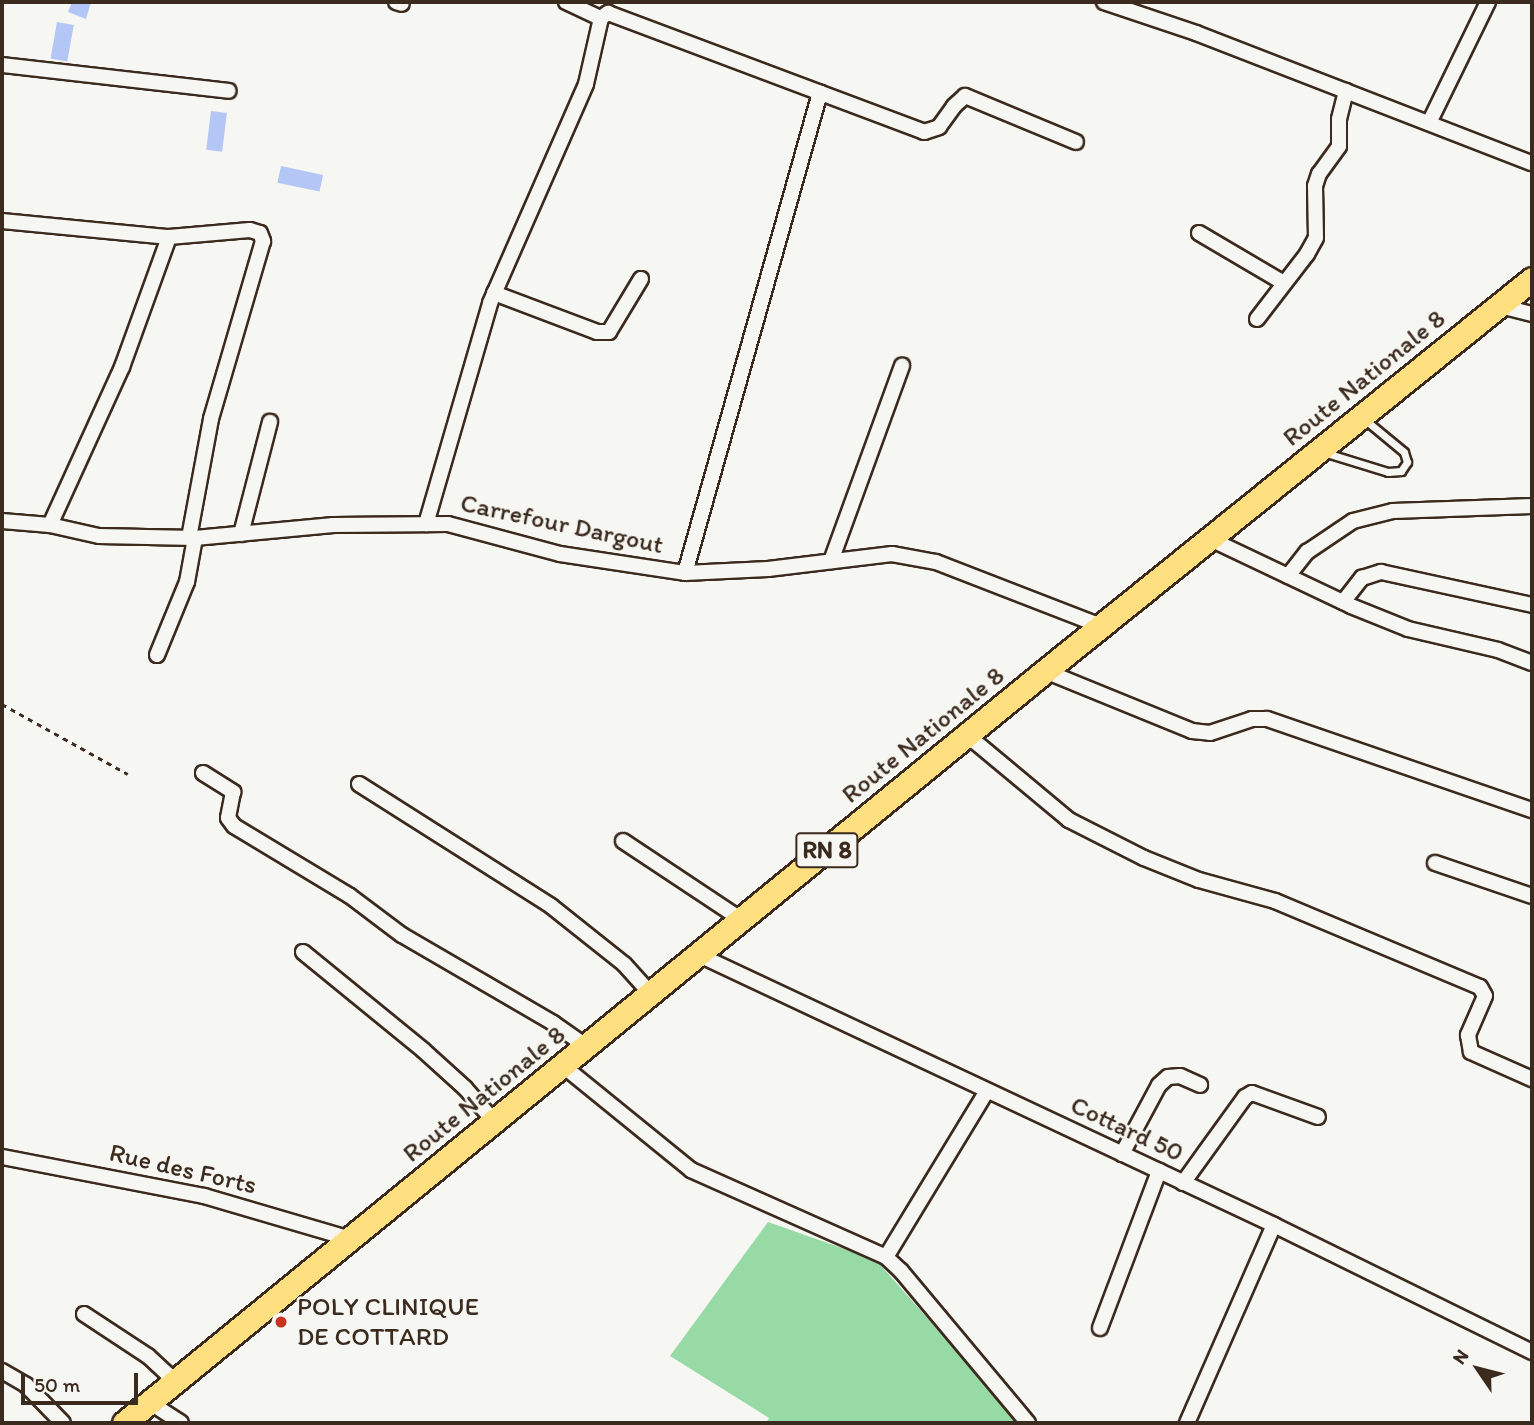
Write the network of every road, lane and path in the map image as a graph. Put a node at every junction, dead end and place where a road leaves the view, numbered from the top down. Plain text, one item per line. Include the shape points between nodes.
1 (566, 2) edge
2 (1104, 2) edge
3 (1154, 2) edge
4 (1488, 2) edge
5 (1148, 16) junction
6 (601, 18) junction
7 (2, 65) edge
8 (1346, 90) junction
9 (229, 91) dead end
10 (820, 93) junction
11 (1429, 123) junction
12 (1076, 142) dead end
13 (1532, 163) edge
14 (2, 221) edge
15 (1199, 233) dead end
16 (169, 237) junction
17 (641, 279) dead end
18 (1532, 279) edge
19 (1284, 283) junction
20 (494, 293) junction
21 (1500, 306) junction
22 (1532, 314) edge
23 (1257, 319) dead end
24 (902, 366) dead end
25 (1361, 417) junction
26 (271, 422) dead end
27 (1319, 450) junction
28 (1532, 506) edge
29 (2, 521) edge
30 (426, 524) junction
31 (50, 525) junction
32 (241, 534) junction
33 (192, 538) junction
34 (1208, 538) junction
35 (831, 561) junction
36 (685, 573) junction
37 (1288, 576) junction
38 (1343, 602) junction
39 (1532, 604) edge
40 (1101, 626) junction
41 (157, 655) dead end
42 (1532, 663) edge
43 (1045, 671) junction
44 (2, 704) edge
45 (967, 735) junction
46 (128, 774) dead end
47 (203, 774) dead end
48 (359, 784) dead end
49 (1532, 810) edge
50 (623, 841) dead end
51 (1435, 863) dead end
52 (1532, 896) edge
53 (742, 920) junction
54 (303, 952) dead end
55 (699, 955) junction
56 (651, 994) junction
57 (586, 1046) junction
58 (562, 1065) junction
59 (1532, 1079) edge
60 (1200, 1085) dead end
61 (987, 1091) junction
62 (1318, 1117) dead end
63 (495, 1121) junction
64 (1122, 1154) junction
65 (2, 1157) edge
66 (1159, 1171) junction
67 (1183, 1183) junction
68 (1274, 1225) junction
69 (351, 1239) junction
70 (886, 1257) junction
71 (84, 1314) dead end
72 (1100, 1328) dead end
73 (1532, 1352) edge
74 (2, 1371) edge
75 (176, 1381) junction
76 (149, 1402) junction
77 (63, 1423) edge
78 (124, 1423) edge
79 (181, 1423) edge
80 (1028, 1423) edge
81 (1187, 1423) edge

1 - 6 street
2 - 5 street
3 - 5 street
4 - 11 street
5 - 8 street
6 - 10 street via 615,14
6 - 20 street via 586,84
7 - 9 street
8 - 11 street
8 - 19 street via 1339,146 1315,186 1316,238
10 - 12 street via 924,132 939,127 965,96
10 - 36 street
11 - 13 street
14 - 16 street
15 - 19 street
16 - 31 street via 122,367
16 - 33 street via 250,230 260,233 263,241 211,419
17 - 20 street via 610,332 597,332
18 - 21 main road, Route Nationale 8 / RN 8
19 - 23 street
20 - 30 street
21 - 22 street
21 - 25 main road, Route Nationale 8 / RN 8
24 - 35 street
25 - 27 main road, Route Nationale 8 / RN 8
25 - 27 lane via 1404,452 1407,462 1401,471 1388,472
26 - 32 street
27 - 34 main road, Route Nationale 8 / RN 8
28 - 37 street via 1393,511 1353,521 1307,552
29 - 31 street, Carrefour Dargout
30 - 32 street, Carrefour Dargout via 334,525
30 - 36 street, Carrefour Dargout via 448,524 560,554
31 - 33 street, Carrefour Dargout via 99,536
32 - 33 street, Carrefour Dargout
33 - 41 street via 187,582
34 - 37 street
34 - 40 main road, Route Nationale 8 / RN 8
35 - 36 street, Carrefour Dargout
35 - 40 street, Carrefour Dargout via 892,554 936,562
37 - 38 street
38 - 39 street via 1362,578 1381,572
38 - 42 street via 1408,629 1498,650
40 - 43 main road, Route Nationale 8 / RN 8
43 - 45 main road, Route Nationale 8 / RN 8
43 - 49 street via 1192,731 1210,733 1252,719 1267,719
44 - 46 path
45 - 53 main road, Route Nationale 8 / RN 8
45 - 59 street via 1069,820 1144,858 1199,880 1275,901 1480,988 1485,996 1468,1035 1471,1052
47 - 57 street via 233,792 228,818 234,826
48 - 56 street via 551,906 624,964
50 - 53 street
51 - 52 street
53 - 55 main road, Route Nationale 8 / RN 8
54 - 63 street via 423,1050
55 - 56 main road, Route Nationale 8 / RN 8
55 - 61 street, Cottard 50
56 - 57 main road, Route Nationale 8 / RN 8
57 - 58 main road, Route Nationale 8 / RN 8
58 - 63 main road, Route Nationale 8 / RN 8
58 - 70 street via 691,1170
60 - 64 street via 1180,1076 1168,1077 1159,1085
61 - 64 street, Cottard 50
61 - 70 street
62 - 67 street via 1252,1093
63 - 69 main road, Route Nationale 8 / RN 8
64 - 66 street, Cottard 50
65 - 69 street, Rue des Forts via 204,1196
66 - 67 street, Cottard 50
66 - 72 street
67 - 68 street, Cottard 50
68 - 73 street, Cottard 50
68 - 81 street
69 - 75 main road, Route Nationale 8 / RN 8
70 - 80 street
71 - 75 street via 148,1356
74 - 77 street via 26,1385
75 - 76 main road, Route Nationale 8 / RN 8
76 - 78 main road, Route Nationale 8 / RN 8
76 - 79 street

